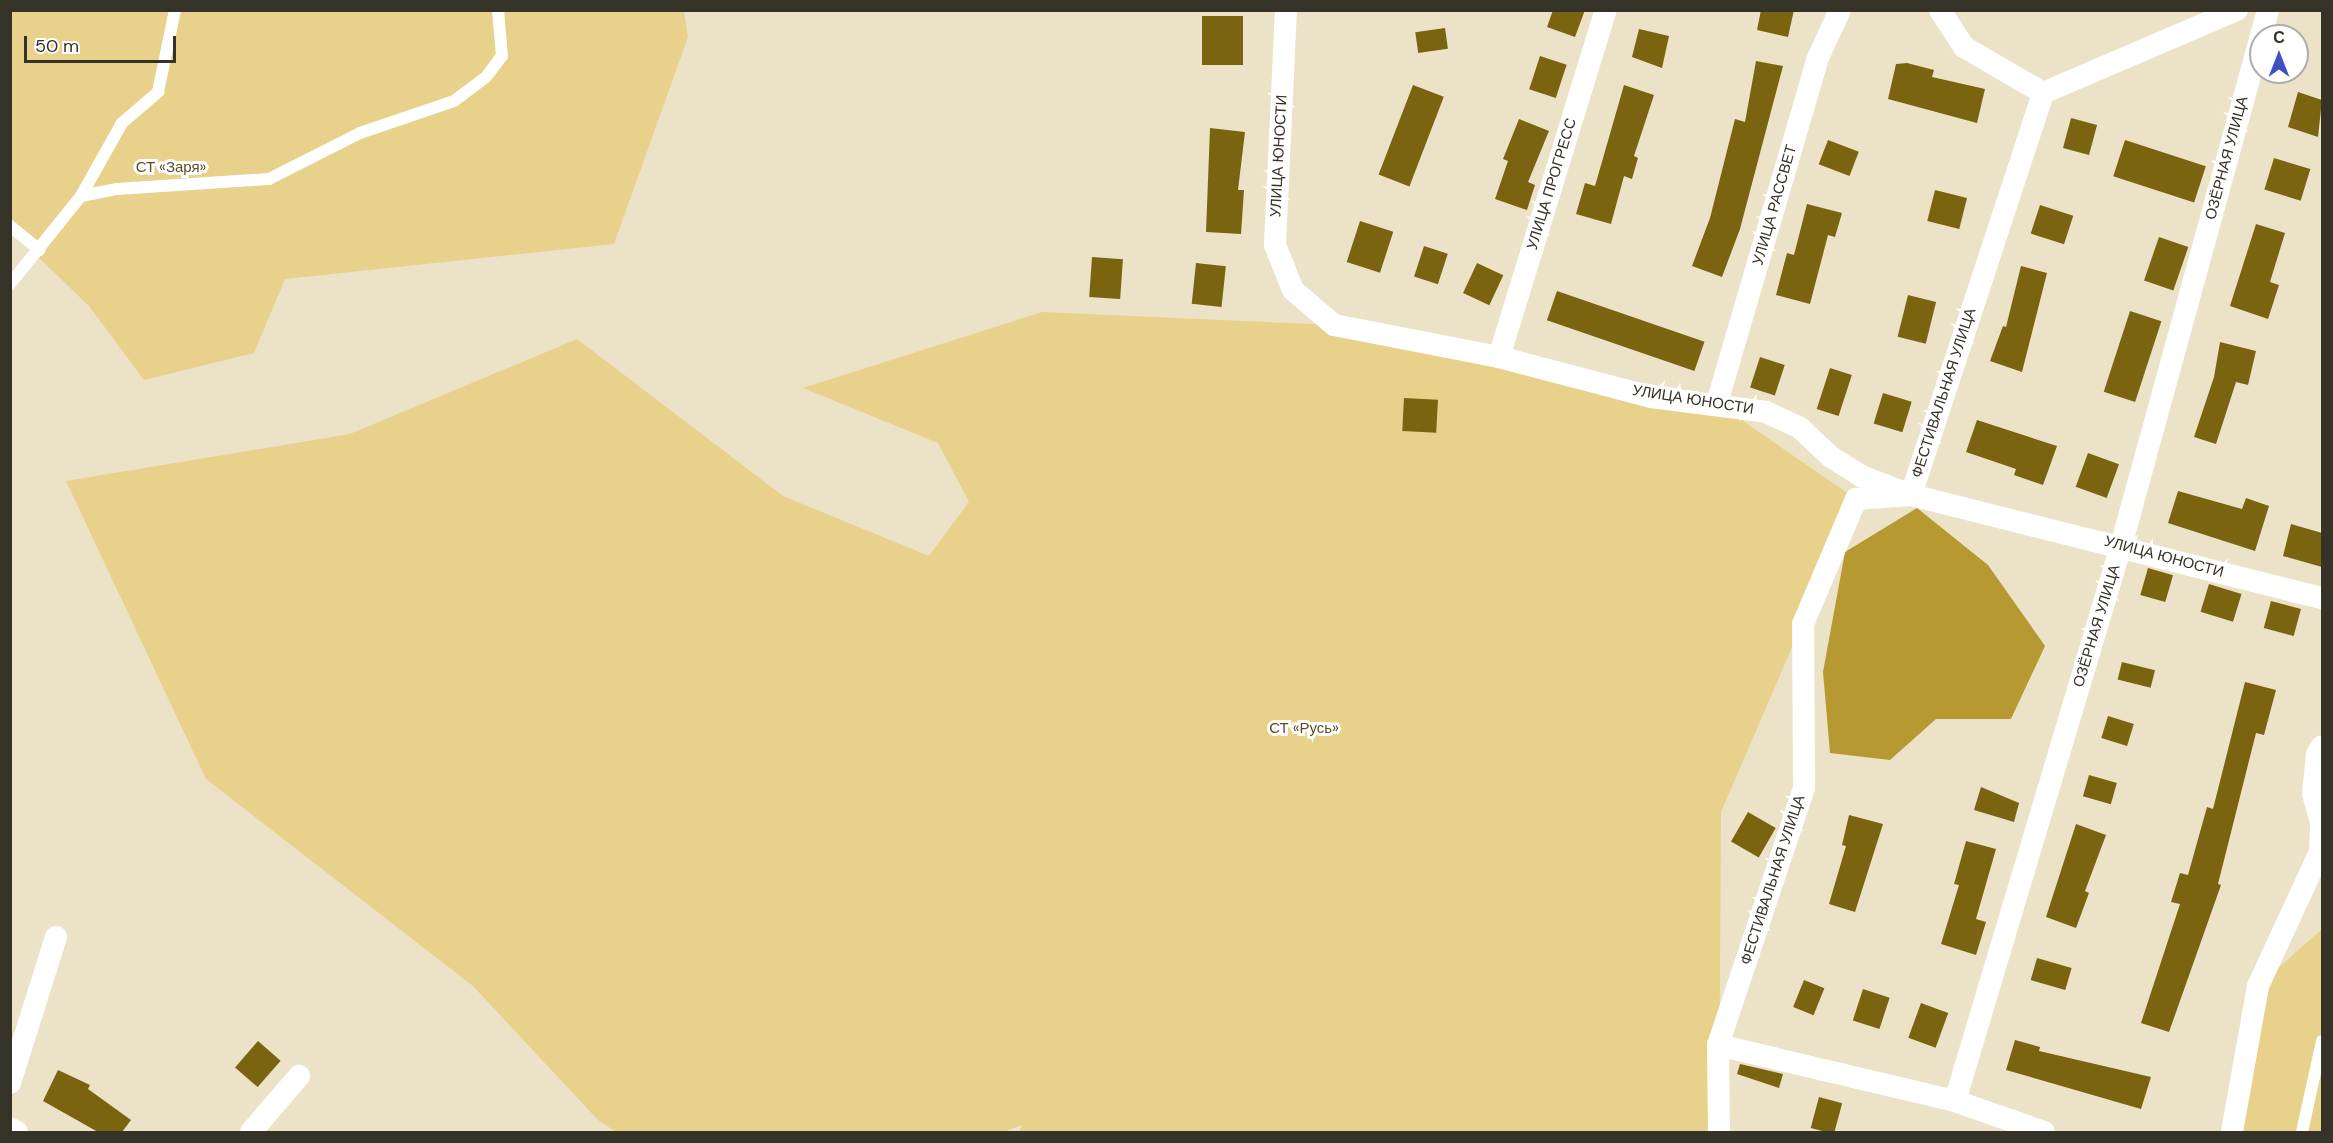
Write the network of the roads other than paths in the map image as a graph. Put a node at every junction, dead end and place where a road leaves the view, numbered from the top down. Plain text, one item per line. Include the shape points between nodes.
1 (175, 10) edge
2 (498, 10) edge
3 (1286, 10) edge
4 (1606, 10) edge
5 (1840, 10) edge
6 (1940, 10) edge
7 (2236, 10) edge
8 (2268, 10) edge
9 (2043, 93) junction
10 (81, 196) junction
11 (10, 226) edge
12 (40, 250) junction
13 (10, 284) edge
14 (1499, 357) junction
15 (1717, 403) junction
16 (1911, 495) junction
17 (2121, 546) junction
18 (2322, 598) edge
19 (2322, 746) edge
20 (2321, 852) edge
21 (56, 938) dead end
22 (2322, 1041) edge
23 (1718, 1045) junction
24 (299, 1076) dead end
25 (10, 1083) edge
26 (1955, 1101) junction
27 (10, 1128) edge
28 (16, 1132) edge
29 (251, 1132) edge
30 (1719, 1132) edge
31 (2044, 1132) edge
32 (2232, 1132) edge
33 (2302, 1132) edge

1 - 10 lane via 158,92 122,123
2 - 10 lane via 502,56 486,77 454,101 360,133 268,179 117,189
3 - 14 street, УЛИЦА ЮНОСТИ via 1275,245 1293,290 1334,325
4 - 14 street, УЛИЦА ПРОГРЕСС
5 - 15 street, УЛИЦА РАССВЕТ via 1817,60
6 - 9 street via 1964,47
7 - 9 street
8 - 17 street, ОЗЁРНАЯ УЛИЦА
9 - 16 street, ФЕСТИВАЛЬНАЯ УЛИЦА
10 - 12 lane
11 - 12 lane
12 - 13 lane
14 - 15 street, УЛИЦА ЮНОСТИ via 1651,397
15 - 16 street, УЛИЦА ЮНОСТИ via 1767,412 1800,428 1831,457 1861,476
16 - 17 street, УЛИЦА ЮНОСТИ
16 - 23 street, ФЕСТИВАЛЬНАЯ УЛИЦА via 1856,500 1803,624 1804,788
17 - 18 street, УЛИЦА ЮНОСТИ
17 - 26 street, ОЗЁРНАЯ УЛИЦА
19 - 20 street via 2317,754 2313,794 2321,822
20 - 32 street via 2258,986
21 - 25 street
22 - 33 lane
23 - 26 street
23 - 30 street, ФЕСТИВАЛЬНАЯ УЛИЦА
24 - 29 street
26 - 31 street
27 - 28 street

